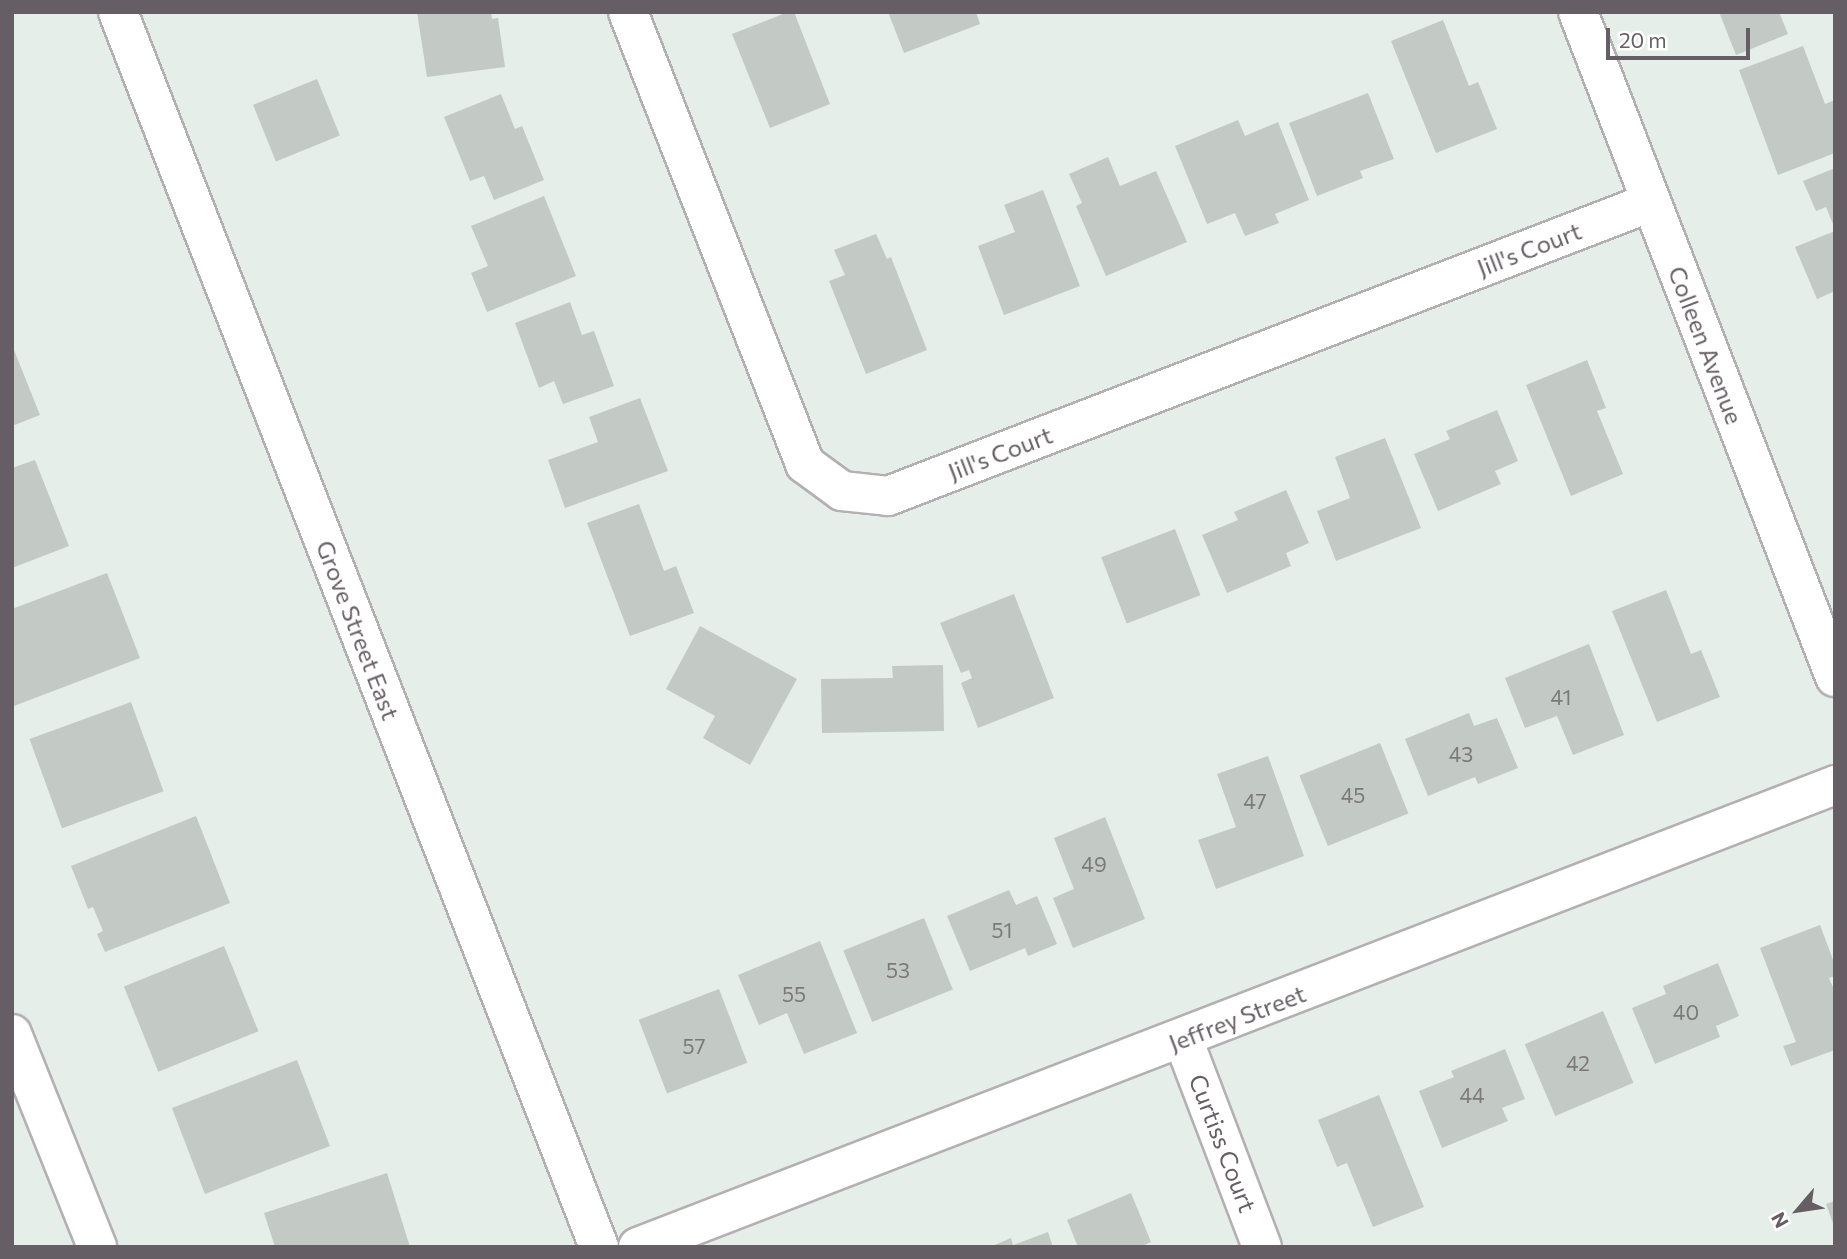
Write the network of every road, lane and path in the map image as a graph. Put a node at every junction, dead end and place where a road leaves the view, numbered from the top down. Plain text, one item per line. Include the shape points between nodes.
1 (118, 12) edge
2 (628, 12) edge
3 (1578, 12) edge
4 (1651, 202) junction
5 (1835, 677) edge
6 (1835, 785) edge
7 (1183, 1039) junction
8 (14, 1043) edge
9 (97, 1247) edge
10 (599, 1247) edge
11 (638, 1247) edge
12 (1262, 1247) edge

1 - 10 street, Grove Street East
2 - 4 street, Jill's Court via 805,464 842,491 888,496
3 - 4 street, Colleen Avenue
4 - 5 street, Colleen Avenue
6 - 7 street, Jeffrey Street
7 - 11 street, Jeffrey Street
7 - 12 street, Curtiss Court
8 - 9 street

